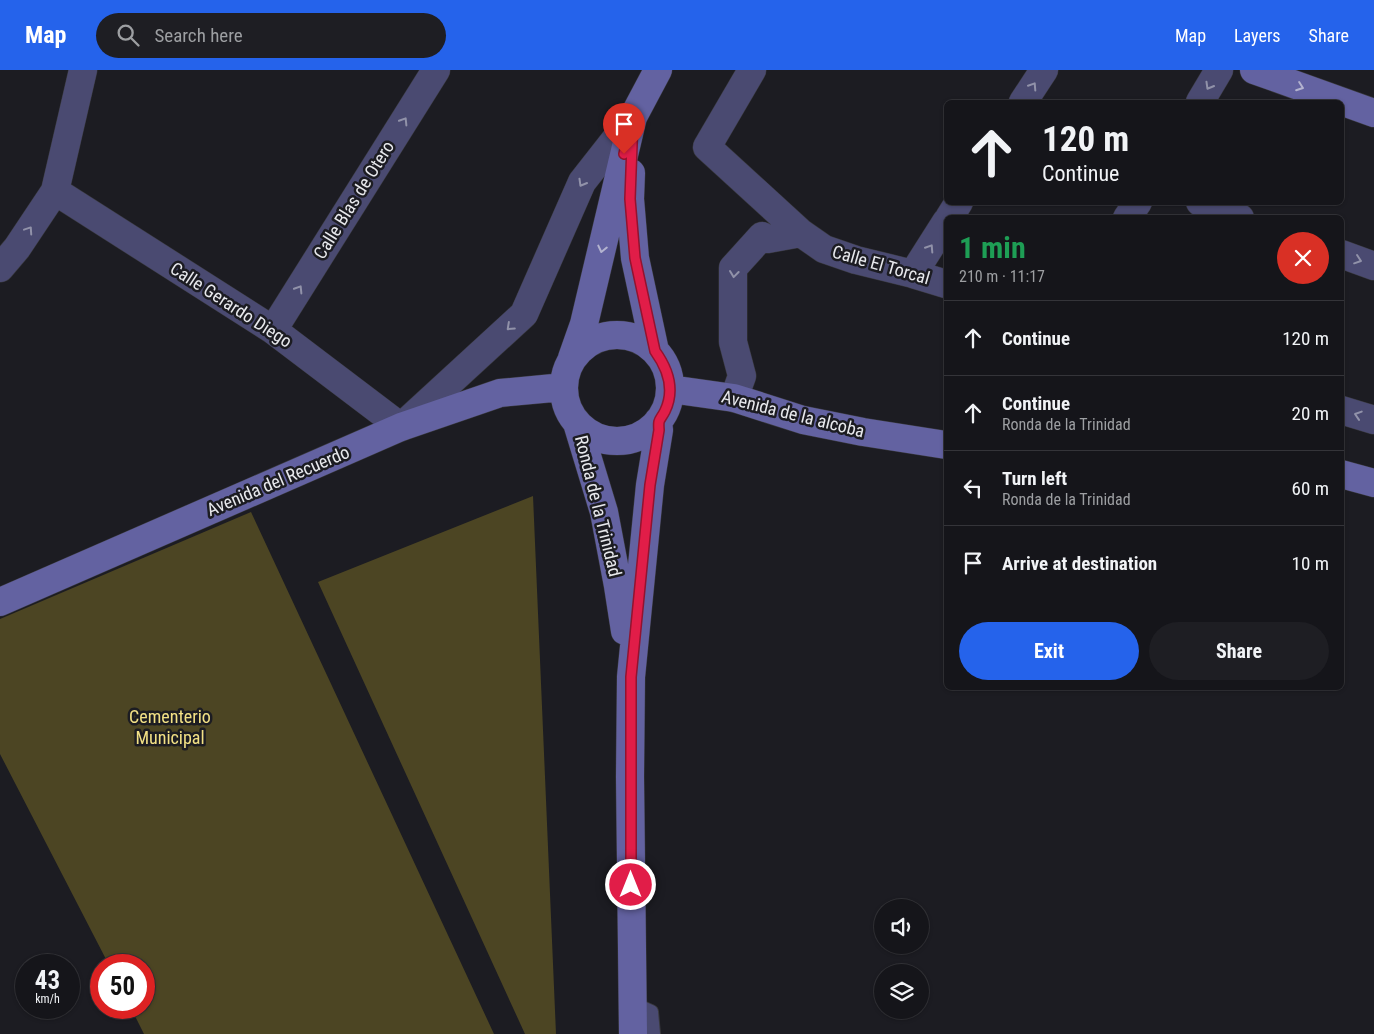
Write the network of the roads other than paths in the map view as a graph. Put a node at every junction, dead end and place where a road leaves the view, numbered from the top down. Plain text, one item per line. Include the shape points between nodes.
1 (83, 70) edge
2 (436, 70) edge
3 (658, 70) edge
4 (752, 70) edge
5 (1044, 70) edge
6 (1219, 70) edge
7 (1254, 70) edge
8 (1024, 100) edge
9 (1201, 100) edge
10 (1338, 100) edge
11 (1344, 102) edge
12 (1374, 113) edge
13 (633, 117) junction
14 (55, 191) junction
15 (1208, 205) edge
16 (1232, 215) edge
17 (944, 225) edge
18 (802, 233) junction
19 (1344, 255) edge
20 (1374, 266) edge
21 (0, 268) edge
22 (913, 274) junction
23 (944, 283) edge
24 (273, 330) junction
25 (655, 351) junction
26 (566, 376) junction
27 (670, 389) junction
28 (734, 398) junction
29 (1344, 411) edge
30 (1374, 420) edge
31 (658, 421) junction
32 (577, 423) junction
33 (401, 427) junction
34 (944, 445) edge
35 (1344, 475) edge
36 (1374, 483) edge
37 (0, 602) edge
38 (631, 677) junction
39 (633, 1004) junction
40 (633, 1034) edge
41 (653, 1034) edge

1 - 14 street
24 -> 2 street, Calle Blas de Otero
3 - 13 main road
4 - 18 street, Calle El Torcal via 707,147
8 -> 5 street
6 -> 9 street
7 -> 10 main road
11 -> 12 main road
13 - 25 main road via 630,199 635,258
13 -> 26 main road via 584,324
13 -> 33 street via 582,182 524,314
21 -> 14 street
14 - 24 street, Calle Gerardo Diego
15 - 16 street
22 -> 17 street
18 - 22 street, Calle El Torcal via 824,249
18 -> 28 street via 768,239 762,236 734,268 733,342 742,376
19 -> 20 street
22 - 23 street, Calle El Torcal
24 - 33 street, Calle Gerardo Diego
25 - 26 main road via 641,341 625,336 608,336 591,342 578,352
25 - 27 main road via 663,362
26 - 32 main road via 565,400
26 - 33 main road, Avenida del Recuerdo via 500,393
27 - 28 main road, Avenida de la alcoba
27 - 31 main road via 665,411
28 - 34 main road, Avenida de la alcoba via 803,420
30 -> 29 street
31 - 32 main road via 633,439 618,441 588,433
31 - 38 main road, Ronda de la Trinidad
32 - 38 main road, Ronda de la Trinidad via 604,512
33 - 37 main road, Avenida del Recuerdo
35 - 36 main road
38 - 39 main road, Ronda de la Trinidad
39 - 40 main road, Ronda de la Trinidad
39 - 41 lane via 651,1012

